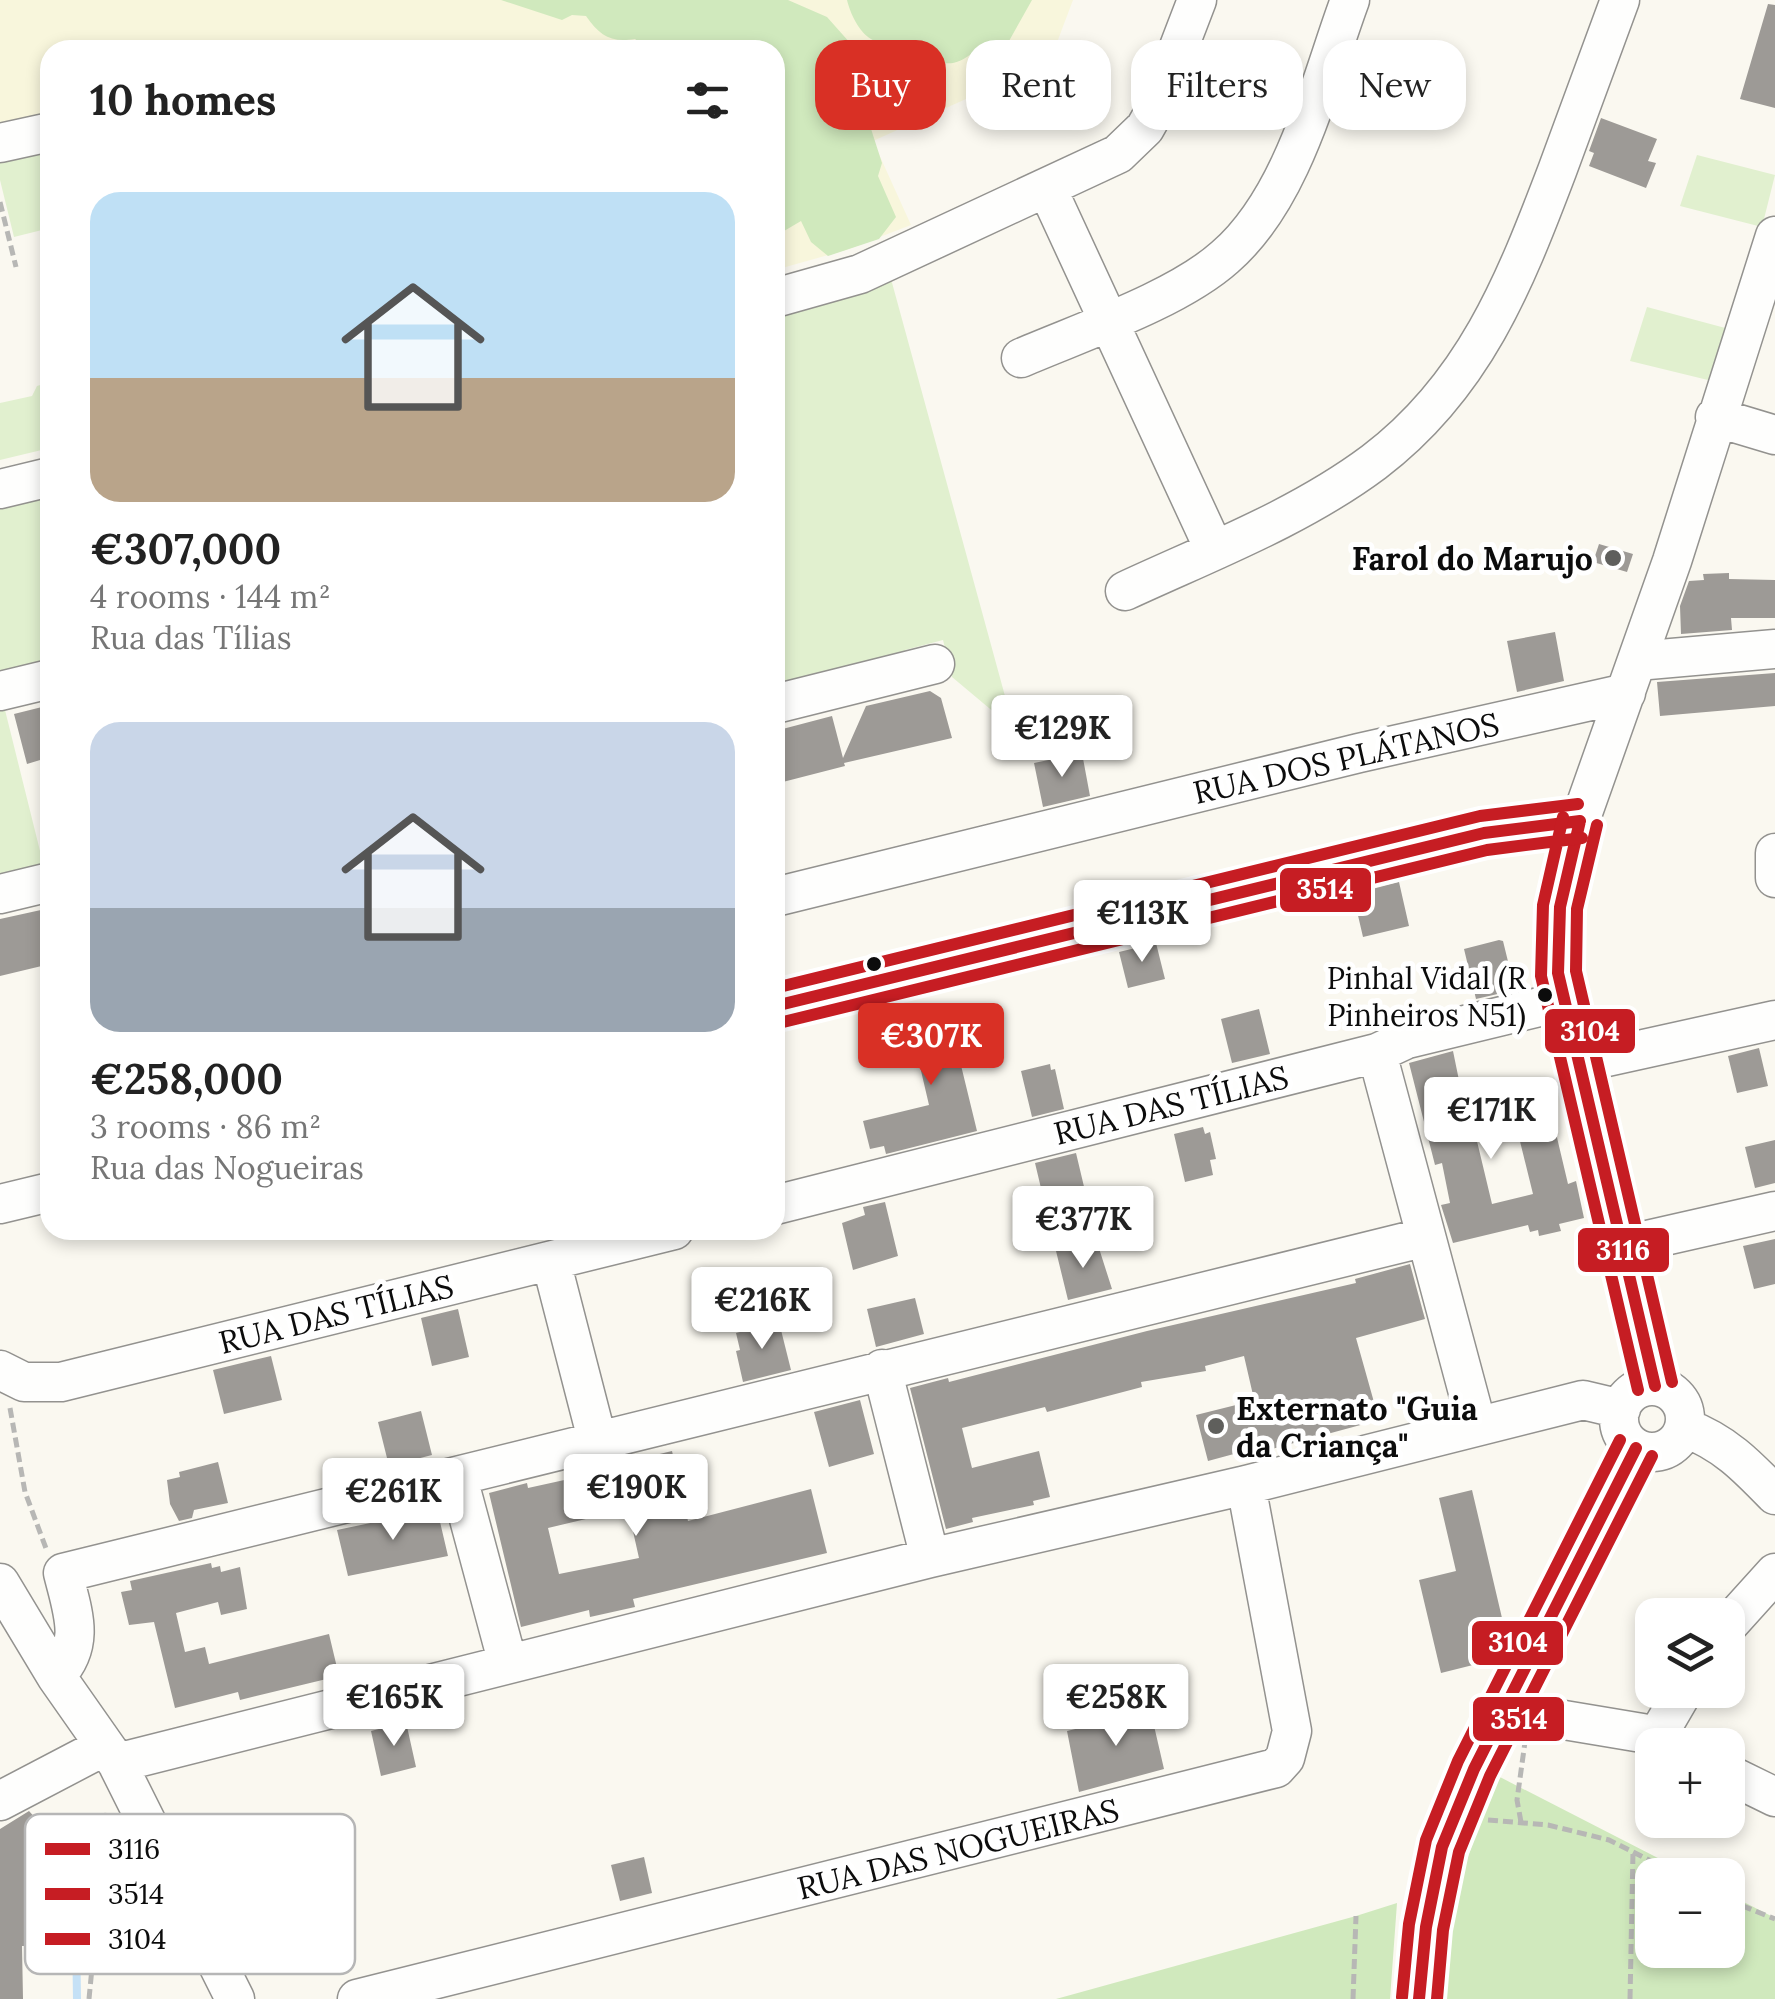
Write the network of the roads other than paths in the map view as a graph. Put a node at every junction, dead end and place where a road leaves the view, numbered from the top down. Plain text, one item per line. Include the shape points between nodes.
1 (1197, 0) edge
2 (1350, 0) edge
3 (1620, 0) edge
4 (40, 134) edge
5 (0, 144) edge
6 (1046, 188) junction
7 (1775, 236) edge
8 (785, 295) edge
9 (1110, 319) junction
10 (1021, 358) dead end
11 (1715, 417) junction
12 (1775, 435) edge
13 (40, 479) edge
14 (0, 489) edge
15 (1214, 549) junction
16 (1125, 592) dead end
17 (1775, 649) edge
18 (935, 664) dead end
19 (1632, 677) junction
20 (40, 681) edge
21 (0, 691) edge
22 (785, 702) edge
23 (1580, 821) junction
24 (1775, 852) edge
25 (1775, 878) edge
26 (40, 884) edge
27 (0, 894) edge
28 (785, 895) edge
29 (1564, 1000) junction
30 (785, 1004) edge
31 (1775, 1020) edge
32 (1377, 1053) junction
33 (1580, 1063) junction
34 (40, 1194) edge
35 (785, 1201) edge
36 (0, 1204) edge
37 (1775, 1210) edge
38 (1426, 1237) junction
39 (635, 1240) edge
40 (1624, 1245) junction
41 (552, 1261) junction
42 (882, 1370) junction
43 (15, 1376) edge
44 (1656, 1386) junction
45 (1621, 1408) junction
46 (1477, 1426) junction
47 (1684, 1428) junction
48 (598, 1443) junction
49 (1636, 1448) junction
50 (458, 1478) junction
51 (1246, 1485) junction
52 (1775, 1495) edge
53 (930, 1558) junction
54 (1775, 1573) edge
55 (0, 1582) edge
56 (1745, 1606) edge
57 (508, 1664) junction
58 (56, 1676) junction
59 (1536, 1728) road end
60 (1635, 1739) edge
61 (110, 1755) junction
62 (1745, 1782) edge
63 (1775, 1797) edge
64 (0, 1801) edge
65 (140, 1814) edge
66 (222, 1974) edge
67 (235, 1999) edge
68 (357, 1999) edge
69 (1419, 1999) edge

1 - 6 street via 1145,128 1118,154
2 - 9 street via 1286,173 1260,219 1223,259
3 - 15 street via 1525,255 1472,357 1425,415 1374,462 1300,510
4 - 5 street
6 - 8 street via 860,274
6 - 9 street
7 - 11 street
9 - 10 street
9 - 15 street
11 - 12 street
11 - 19 street
13 - 14 street
15 - 16 street
17 - 19 street, RUA DOS PLÁTANOS
18 - 22 street
19 - 23 street
19 - 28 street, RUA DOS PLÁTANOS
20 - 21 street
23 - 29 street via 1556,947
23 - 30 street via 1484,832
24 - 25 street
26 - 27 street
29 - 32 street, RUA DAS TÍLIAS via 1407,1038
29 - 33 street
31 - 33 street
32 - 35 street, RUA DAS TÍLIAS
32 - 38 street
33 - 40 street
34 - 36 street
37 - 40 street
38 - 42 street
38 - 46 street
39 - 41 street, RUA DAS TÍLIAS
40 - 44 street
41 - 43 street, RUA DAS TÍLIAS via 60,1382
41 - 48 street
42 - 48 street
42 - 53 street
44 - 45 street via 1634,1392
44 - 47 street via 1680,1400
45 - 46 street via 1583,1400
45 - 49 street via 1622,1431
46 - 51 street
47 - 49 street via 1670,1448
47 - 52 street via 1734,1453
48 - 50 street
49 - 69 street via 1474,1769 1442,1847
50 - 57 street
50 - 58 street via 63,1573 77,1637
51 - 53 street
51 - 68 street, RUA DAS NOGUEIRAS via 1292,1731 1286,1758 1276,1768
53 - 57 street
54 - 56 street
55 - 58 street
57 - 61 street
58 - 61 street
59 - 60 street
61 - 64 street
61 - 65 street
62 - 63 street
66 - 67 street

